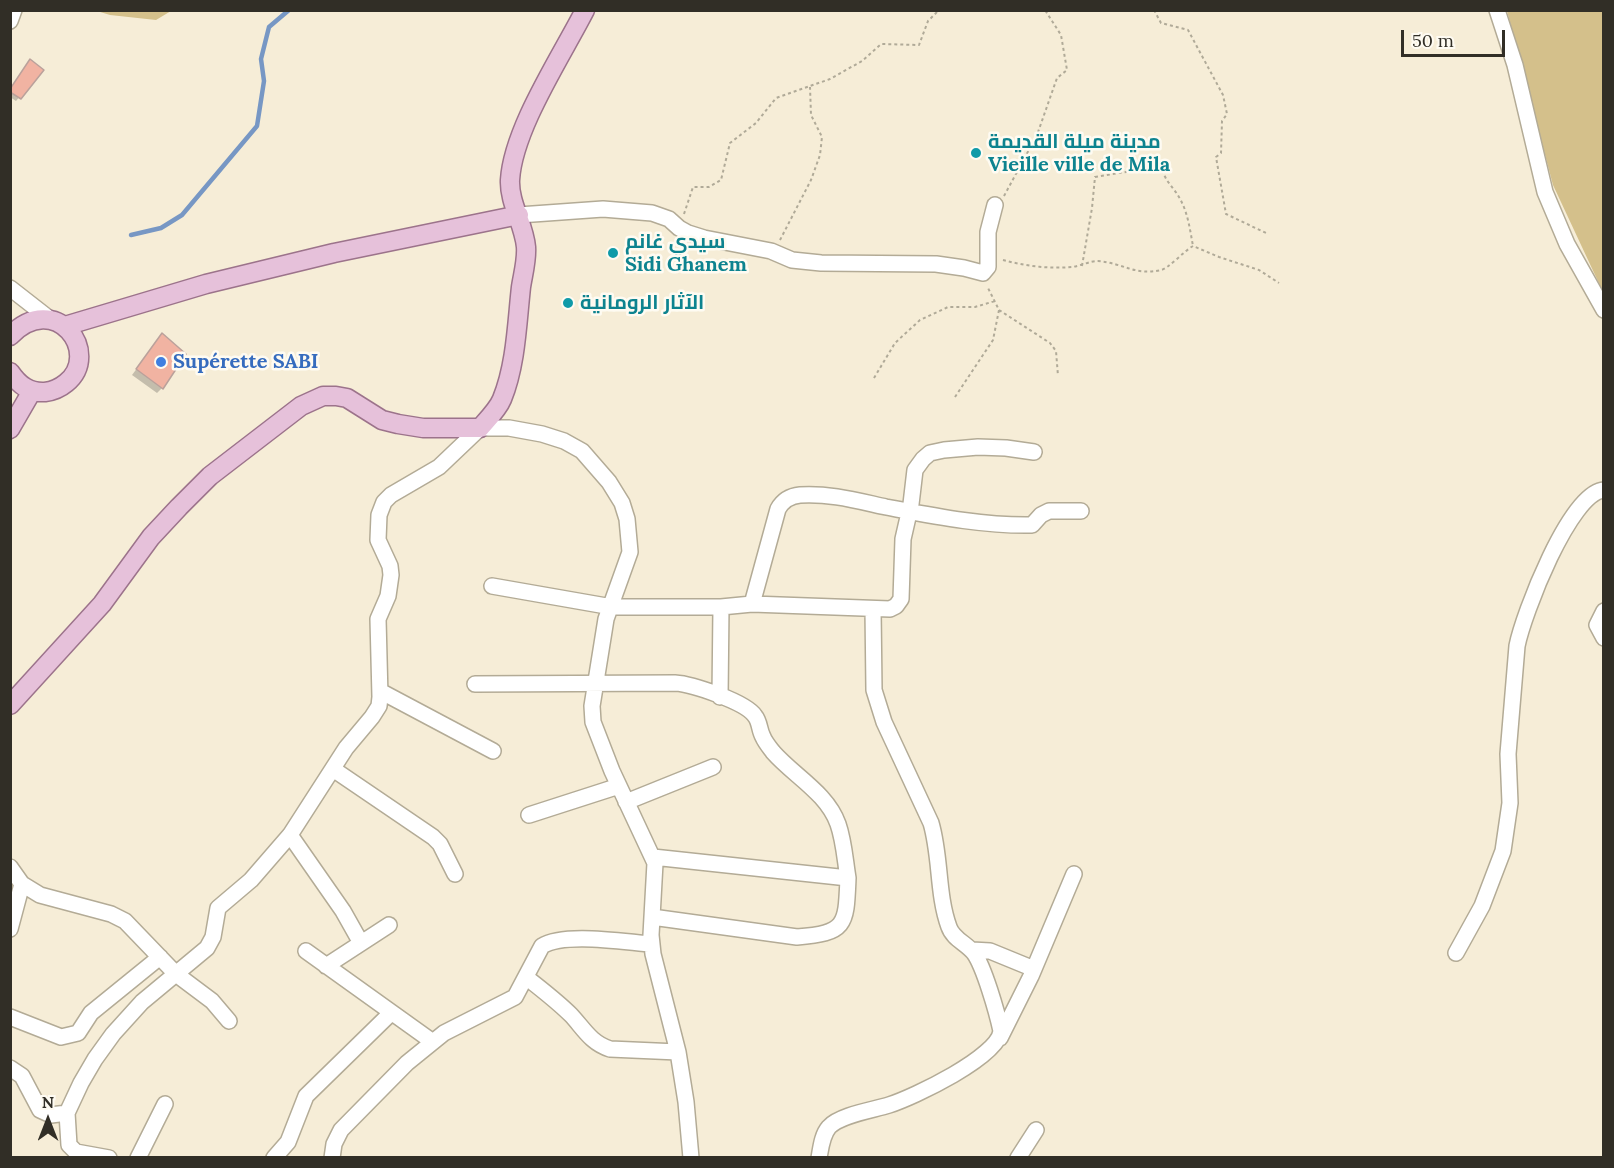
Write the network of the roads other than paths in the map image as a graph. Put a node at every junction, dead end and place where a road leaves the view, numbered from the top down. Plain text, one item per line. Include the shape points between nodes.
1 (14, 10) edge
2 (585, 10) edge
3 (1497, 10) edge
4 (10, 21) edge
5 (995, 204) road end
6 (519, 215) junction
7 (10, 288) edge
8 (1604, 310) edge
9 (58, 323) junction
10 (10, 336) edge
11 (17, 384) edge
12 (480, 428) junction
13 (10, 429) edge
14 (1034, 452) dead end
15 (1604, 490) edge
16 (909, 511) junction
17 (1081, 511) dead end
18 (492, 586) dead end
19 (752, 604) junction
20 (612, 607) junction
21 (721, 607) junction
22 (873, 609) junction
23 (1604, 611) edge
24 (1604, 638) edge
25 (596, 682) junction
26 (475, 684) dead end
27 (380, 691) junction
28 (720, 697) junction
29 (10, 705) edge
30 (493, 751) dead end
31 (713, 767) dead end
32 (333, 769) junction
33 (619, 786) junction
34 (627, 802) junction
35 (529, 815) dead end
36 (290, 835) junction
37 (653, 857) junction
38 (10, 867) edge
39 (455, 874) dead end
40 (1074, 874) dead end
41 (848, 878) junction
42 (22, 884) junction
43 (652, 917) junction
44 (389, 925) dead end
45 (10, 929) edge
46 (361, 943) junction
47 (652, 944) junction
48 (972, 950) junction
49 (306, 951) dead end
50 (1456, 953) dead end
51 (160, 957) junction
52 (326, 966) junction
53 (1034, 969) junction
54 (176, 974) junction
55 (526, 977) junction
56 (391, 1013) junction
57 (10, 1017) edge
58 (229, 1021) dead end
59 (1000, 1038) junction
60 (433, 1042) junction
61 (678, 1052) junction
62 (10, 1068) edge
63 (165, 1104) dead end
64 (67, 1113) junction
65 (1036, 1130) dead end
66 (109, 1158) edge
67 (138, 1158) edge
68 (274, 1158) edge
69 (332, 1158) edge
70 (691, 1158) edge
71 (819, 1158) edge
72 (1018, 1158) edge

1 - 4 street
2 - 6 main road via 533,109 514,158 511,194
3 - 8 street via 1515,65 1545,192 1567,244
5 - 6 street via 988,232 987,270 980,273 936,264 792,260 774,252 704,238 652,213 603,209
6 - 9 main road via 334,253
6 - 12 main road via 526,248 516,338 501,400
7 - 9 street
9 - 10 main road via 36,319 21,325
9 - 11 main road via 75,338 79,352 78,367 71,379 46,392
11 - 13 main road
12 - 20 street via 508,428 564,441 582,451 609,482 622,503 630,535 630,552
12 - 27 street via 440,467 391,495 379,515 378,540 392,575 378,619
12 - 29 main road via 398,424 336,396 322,396 301,406 210,476 179,507 140,551 102,604
14 - 16 street via 978,447 930,453 915,470
15 - 50 street via 1592,493 1552,551 1520,630 1508,754 1510,803 1503,851 1482,906
16 - 17 street via 1021,525 1032,525 1049,511
16 - 19 street via 825,495 788,498 778,509
16 - 22 street via 903,539 901,599 890,609
18 - 20 street
19 - 21 street
19 - 22 street
20 - 21 street
20 - 25 street via 606,619
21 - 28 street
22 - 48 street via 874,690 884,722 933,831 944,915 950,931
23 - 24 street via 1597,625
25 - 26 street
25 - 28 street via 685,684
25 - 33 street via 593,722
27 - 30 street
27 - 32 street via 379,706
28 - 41 street via 753,713 774,753 829,807 838,823
31 - 34 street
32 - 36 street
32 - 39 street via 433,837
33 - 34 street
33 - 35 street
34 - 37 street
36 - 46 street
36 - 54 street via 250,880 218,908 207,948
37 - 41 street
37 - 43 street
38 - 42 street
40 - 53 street
41 - 43 street via 842,923 820,935 797,937
42 - 45 street
42 - 51 street via 40,895 125,921
43 - 47 street
44 - 46 street
46 - 52 street
47 - 55 street via 558,939 542,946
47 - 61 street
48 - 53 street via 990,951
48 - 59 street via 999,1023
49 - 52 street
51 - 54 street
51 - 57 street via 92,1013 78,1033 61,1037
52 - 56 street
53 - 59 street
54 - 58 street via 212,1001
54 - 64 street via 142,1002 113,1034
55 - 60 street via 515,997
55 - 61 street via 600,1046
56 - 60 street
56 - 68 street via 306,1096 288,1142
59 - 71 street via 986,1053 945,1080 889,1105 834,1123 824,1134
60 - 69 street via 341,1130
61 - 70 street
62 - 64 street via 22,1076 40,1110 51,1115
63 - 67 street
64 - 66 street via 69,1145 76,1152
65 - 72 street

